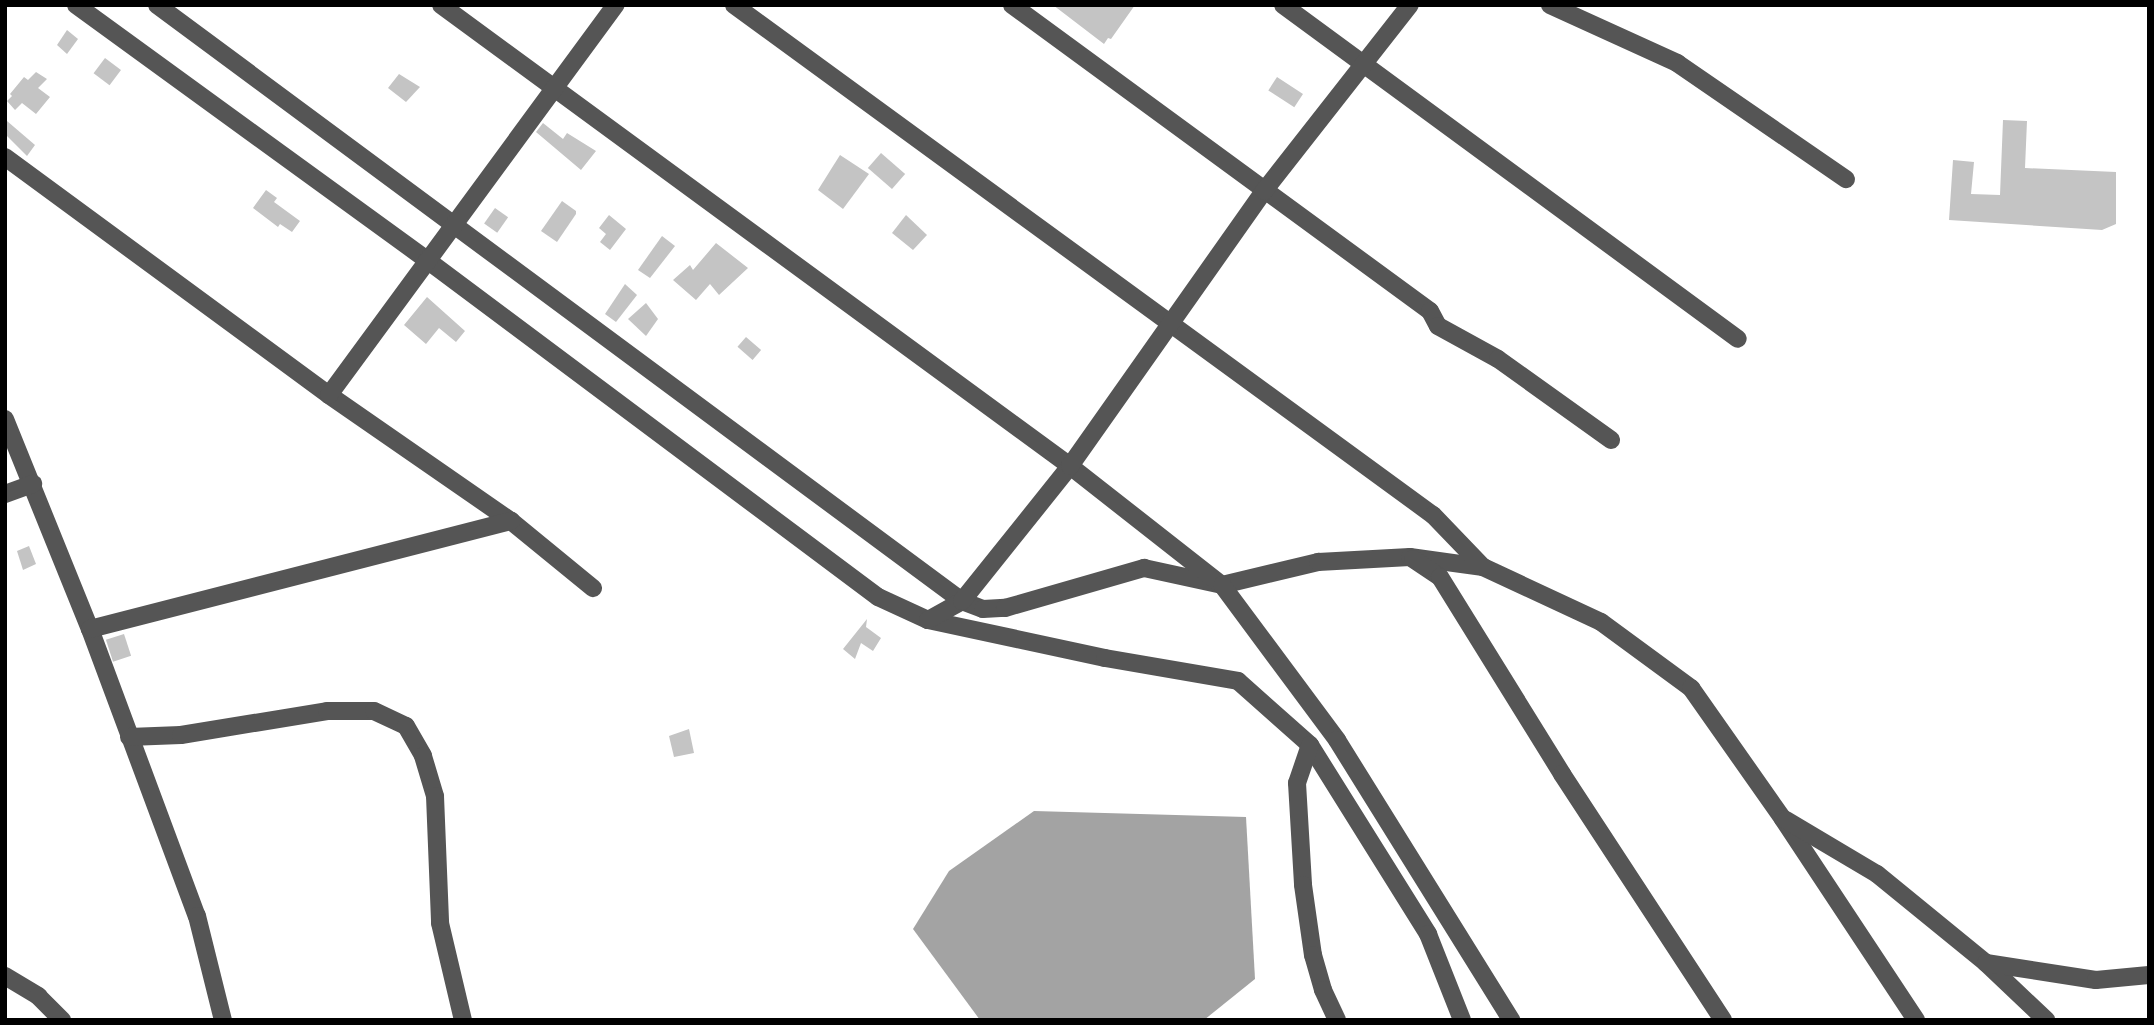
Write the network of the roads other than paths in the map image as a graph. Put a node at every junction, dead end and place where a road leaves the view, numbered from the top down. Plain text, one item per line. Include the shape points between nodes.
1 (76, 5) edge
2 (157, 5) edge
3 (441, 5) edge
4 (615, 5) edge
5 (734, 5) edge
6 (1012, 5) edge
7 (1283, 5) edge
8 (1410, 5) edge
9 (1550, 5) edge
10 (1363, 65) junction
11 (553, 90) junction
12 (5, 157) edge
13 (1846, 179) dead end
14 (1264, 191) junction
15 (453, 226) junction
16 (427, 260) junction
17 (1171, 326) junction
18 (1738, 339) dead end
19 (329, 395) junction
20 (5, 419) edge
21 (1611, 440) dead end
22 (1070, 466) junction
23 (33, 484) junction
24 (5, 494) edge
25 (511, 521) junction
26 (1410, 557) junction
27 (1483, 567) junction
28 (1222, 585) junction
29 (593, 588) dead end
30 (962, 601) junction
31 (928, 620) junction
32 (90, 629) junction
33 (128, 737) junction
34 (1310, 745) junction
35 (1783, 819) junction
36 (1986, 963) junction
37 (2149, 975) edge
38 (5, 976) edge
39 (62, 1020) edge
40 (223, 1020) edge
41 (463, 1020) edge
42 (1337, 1020) edge
43 (1462, 1020) edge
44 (1511, 1020) edge
45 (1723, 1020) edge
46 (1916, 1020) edge
47 (2046, 1020) edge

1 - 16 street
2 - 15 street
3 - 11 street
4 - 11 street
5 - 17 street
6 - 14 street
7 - 10 street
8 - 10 street
9 - 13 street via 1677,63
10 - 14 street
10 - 18 street
11 - 15 street
11 - 22 street
12 - 19 street
14 - 17 street
14 - 21 street via 1430,311 1438,326 1498,359
15 - 16 street
15 - 30 street
16 - 19 street
16 - 31 street via 878,597
17 - 22 street
17 - 27 street via 1433,515
19 - 25 street
20 - 23 street
22 - 28 street
22 - 30 street
23 - 24 street
23 - 32 street
25 - 29 street
25 - 32 street
26 - 27 street
26 - 28 street via 1318,562
26 - 45 street via 1440,577
27 - 35 street via 1601,622 1691,688
28 - 30 street via 1144,568 1005,608 983,609
28 - 44 street via 1337,740
30 - 31 street
31 - 34 street via 1238,681
32 - 33 street
33 - 40 street via 197,916
33 - 41 street via 181,735 327,711 374,711 406,726 423,756 435,796 440,923
34 - 42 street via 1297,783 1303,885 1312,955
34 - 43 street via 1428,934
35 - 36 street via 1877,874
35 - 46 street
36 - 37 street via 2096,980
36 - 47 street
38 - 39 street via 38,996

